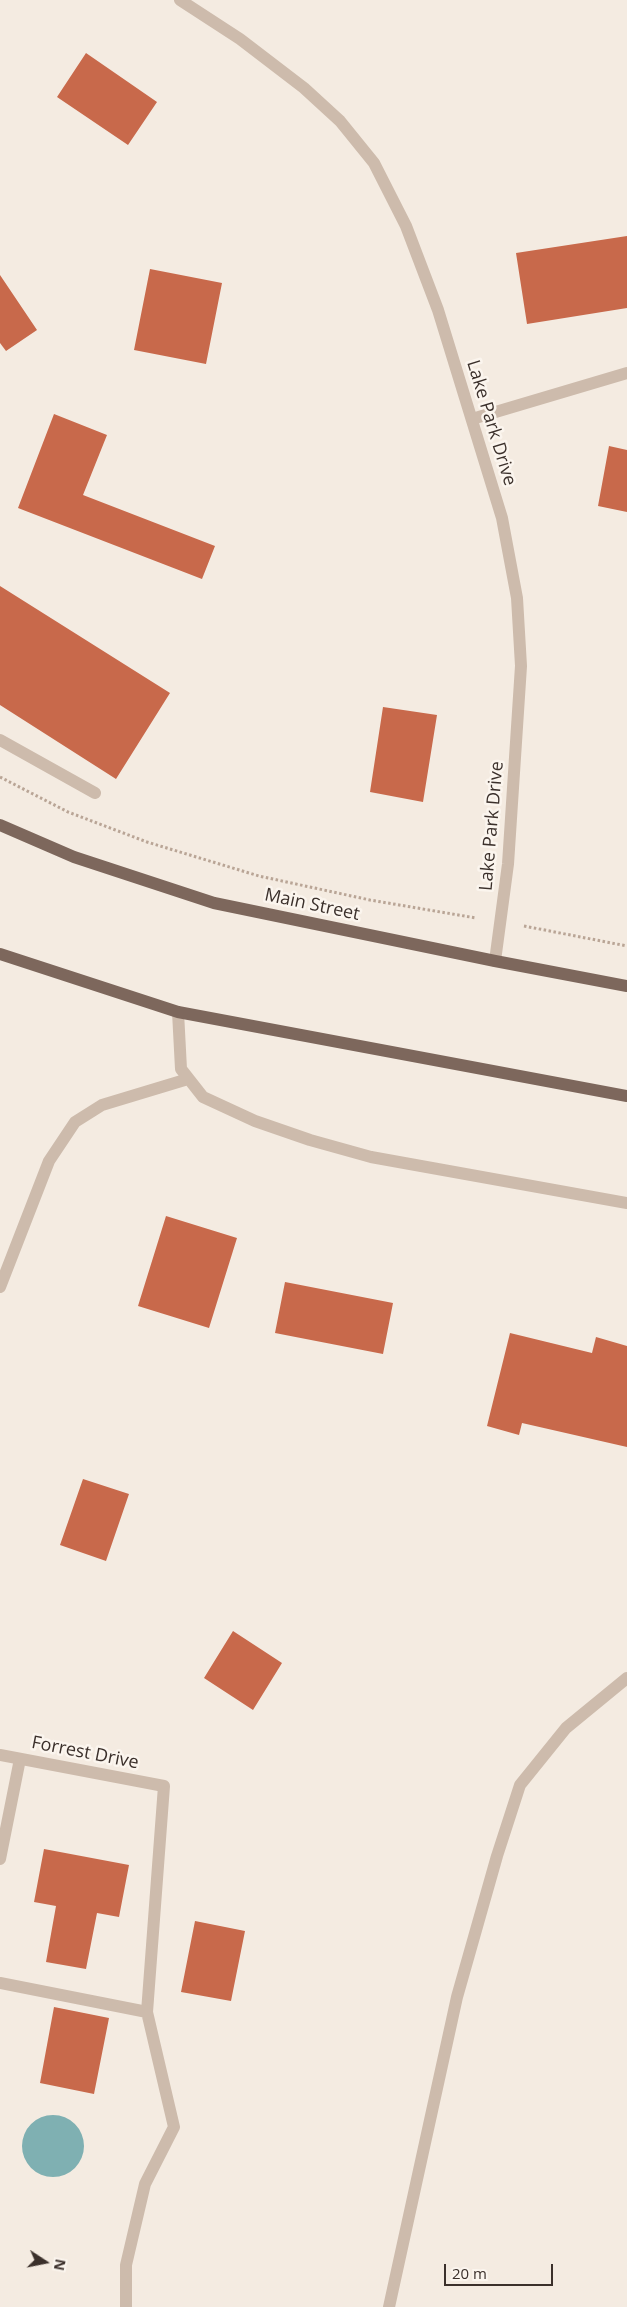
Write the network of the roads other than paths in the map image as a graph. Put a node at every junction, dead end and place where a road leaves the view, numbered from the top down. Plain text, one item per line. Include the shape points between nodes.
1 (180, 0) edge
2 (627, 374) edge
3 (472, 419) junction
4 (0, 740) edge
5 (95, 793) dead end
6 (0, 825) edge
7 (0, 954) edge
8 (495, 961) junction
9 (627, 986) edge
10 (178, 1012) junction
11 (188, 1079) junction
12 (627, 1096) edge
13 (627, 1202) edge
14 (0, 1287) edge
15 (627, 1678) edge
16 (0, 1755) edge
17 (20, 1758) junction
18 (0, 1859) edge
19 (0, 1983) edge
20 (147, 2012) junction
21 (126, 2307) edge
22 (389, 2307) edge

1 - 3 street, Lake Park Drive via 240,39 304,88 340,121 374,163 406,226 438,310
2 - 3 street
3 - 8 street, Lake Park Drive via 502,518 517,598 522,666 508,864
4 - 5 street
6 - 8 main road, Main Street via 74,857 214,903
7 - 10 main road
8 - 9 main road, Main Street
10 - 11 street via 180,1069
10 - 12 main road
11 - 13 street via 203,1097 255,1121 319,1143 371,1157
11 - 14 street via 102,1105 75,1122 49,1161
15 - 22 street via 566,1728 520,1785 457,1997
16 - 17 street, Forrest Drive
17 - 18 street
17 - 20 street, Forrest Drive via 164,1786
19 - 20 street
20 - 21 street via 174,2127 145,2184 126,2265

